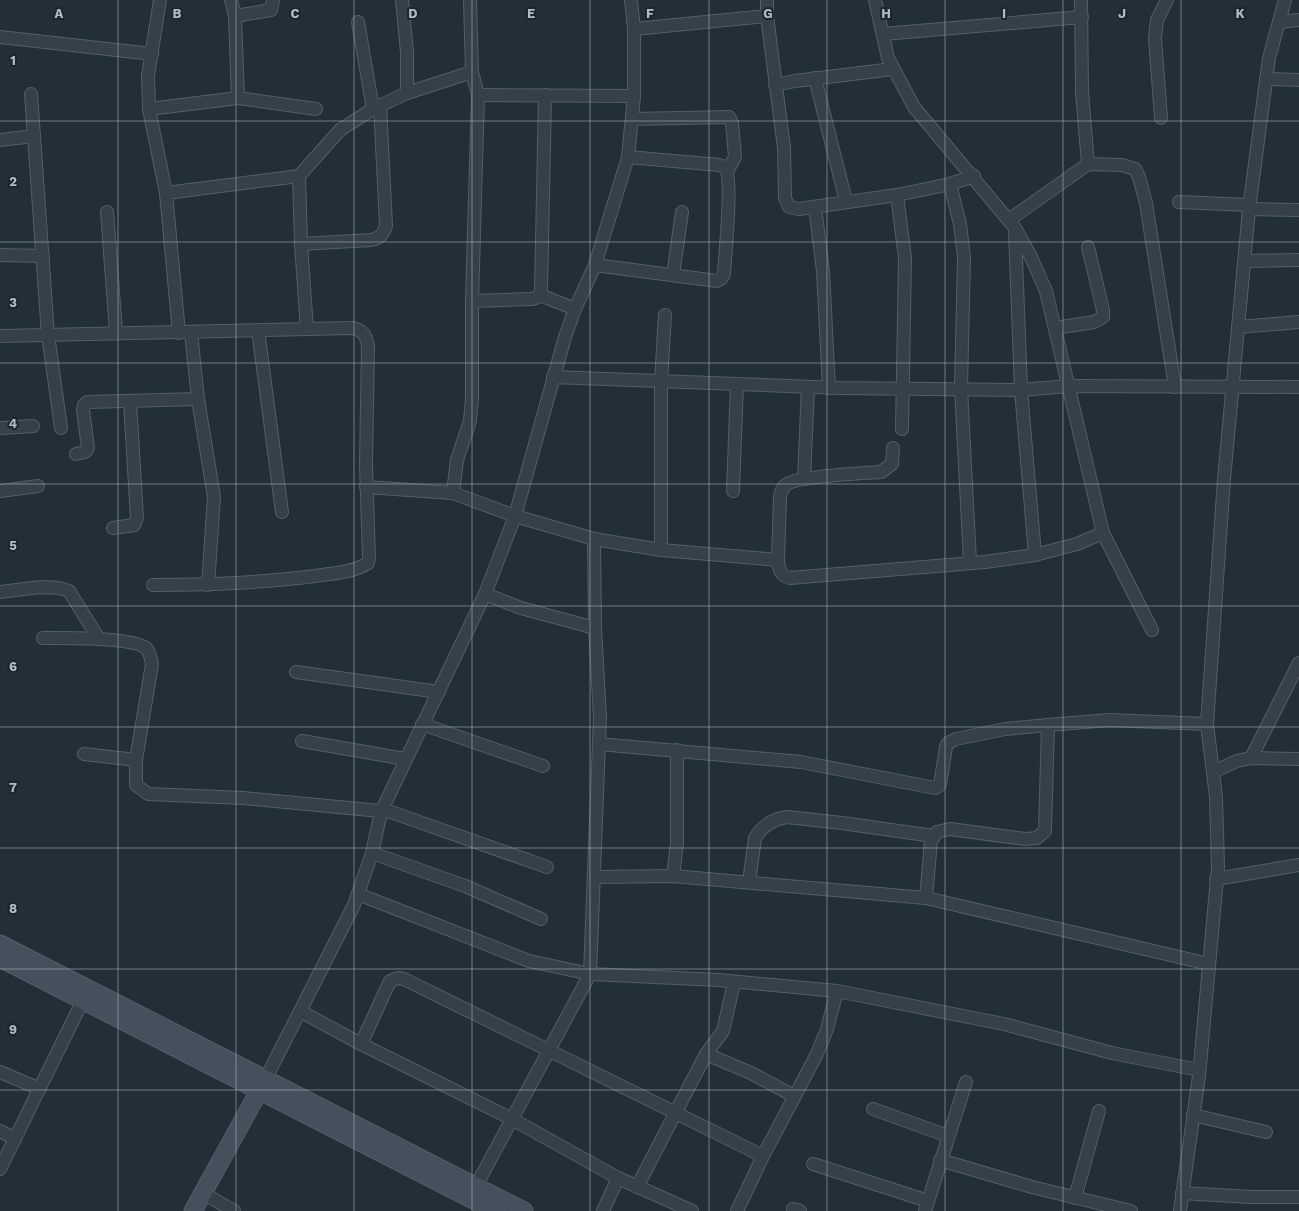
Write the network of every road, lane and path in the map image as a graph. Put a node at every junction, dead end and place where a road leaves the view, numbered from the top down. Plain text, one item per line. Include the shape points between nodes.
1 (160, 0) edge
2 (231, 0) edge
3 (273, 0) edge
4 (402, 0) edge
5 (470, 0) edge
6 (631, 0) edge
7 (767, 0) edge
8 (875, 0) edge
9 (1081, 0) edge
10 (1167, 0) edge
11 (1285, 0) edge
12 (235, 16) junction
13 (767, 16) junction
14 (1082, 17) junction
15 (1299, 20) edge
16 (358, 22) dead end
17 (1279, 22) junction
18 (634, 29) junction
19 (883, 34) junction
20 (0, 37) edge
21 (152, 54) junction
22 (893, 69) junction
23 (472, 72) junction
24 (815, 78) junction
25 (1266, 80) junction
26 (1299, 80) edge
27 (776, 85) junction
28 (407, 93) junction
29 (31, 94) dead end
30 (478, 95) junction
31 (545, 95) junction
32 (634, 96) junction
33 (238, 98) junction
34 (376, 107) junction
35 (316, 108) dead end
36 (149, 109) junction
37 (1161, 118) dead end
38 (632, 119) junction
39 (34, 136) junction
40 (0, 140) edge
41 (628, 157) junction
42 (1088, 164) junction
43 (728, 170) junction
44 (298, 176) junction
45 (974, 176) junction
46 (950, 184) junction
47 (166, 193) junction
48 (897, 195) junction
49 (846, 201) junction
50 (1179, 202) dead end
51 (815, 206) junction
52 (1250, 207) junction
53 (1299, 210) edge
54 (108, 212) dead end
55 (682, 212) dead end
56 (1012, 224) junction
57 (301, 244) junction
58 (1088, 247) dead end
59 (0, 255) edge
60 (43, 256) junction
61 (1299, 260) edge
62 (1244, 261) junction
63 (595, 265) junction
64 (673, 276) junction
65 (540, 295) junction
66 (472, 301) junction
67 (575, 309) junction
68 (664, 315) dead end
69 (1299, 322) edge
70 (1238, 327) junction
71 (1055, 328) junction
72 (307, 329) junction
73 (258, 330) junction
74 (116, 332) junction
75 (185, 333) junction
76 (48, 335) junction
77 (0, 336) edge
78 (553, 377) junction
79 (661, 381) junction
80 (737, 384) junction
81 (1069, 386) junction
82 (808, 387) junction
83 (1175, 387) junction
84 (1232, 387) junction
85 (1299, 387) edge
86 (829, 388) junction
87 (960, 388) junction
88 (902, 389) junction
89 (1021, 390) junction
90 (198, 398) junction
91 (130, 402) junction
92 (33, 426) dead end
93 (0, 428) edge
94 (61, 428) dead end
95 (902, 429) dead end
96 (893, 448) dead end
97 (76, 454) dead end
98 (804, 479) junction
99 (38, 486) dead end
100 (366, 488) junction
101 (0, 491) edge
102 (733, 491) dead end
103 (453, 493) junction
104 (282, 512) dead end
105 (515, 516) junction
106 (113, 528) dead end
107 (1103, 533) junction
108 (594, 539) junction
109 (661, 550) junction
110 (1035, 555) junction
111 (778, 560) junction
112 (970, 562) junction
113 (153, 584) dead end
114 (208, 585) junction
115 (0, 592) edge
116 (485, 594) junction
117 (595, 628) junction
118 (1152, 630) dead end
119 (44, 638) dead end
120 (99, 639) junction
121 (1299, 663) edge
122 (296, 672) dead end
123 (439, 692) junction
124 (422, 724) junction
125 (1048, 724) junction
126 (1207, 724) junction
127 (302, 741) dead end
128 (599, 744) junction
129 (677, 750) junction
130 (84, 754) dead end
131 (1251, 758) junction
132 (405, 759) junction
133 (1299, 759) edge
134 (136, 760) junction
135 (543, 766) dead end
136 (1213, 772) junction
137 (380, 812) junction
138 (933, 836) junction
139 (372, 853) junction
140 (1299, 865) edge
141 (547, 868) dead end
142 (673, 876) junction
143 (594, 877) junction
144 (1216, 879) junction
145 (749, 882) junction
146 (358, 894) junction
147 (926, 898) junction
148 (541, 919) dead end
149 (0, 944) edge
150 (0, 958) edge
151 (1209, 964) junction
152 (590, 974) junction
153 (734, 983) junction
154 (838, 991) junction
155 (85, 995) junction
156 (300, 1011) junction
157 (360, 1044) junction
158 (549, 1050) junction
159 (706, 1054) junction
160 (1200, 1070) junction
161 (0, 1072) edge
162 (966, 1082) dead end
163 (262, 1086) junction
164 (40, 1089) junction
165 (794, 1096) junction
166 (873, 1110) dead end
167 (1099, 1111) dead end
168 (675, 1113) junction
169 (1193, 1115) junction
170 (512, 1119) junction
171 (0, 1131) edge
172 (1266, 1132) dead end
173 (948, 1136) junction
174 (15, 1139) junction
175 (763, 1156) junction
176 (940, 1160) junction
177 (813, 1164) dead end
178 (0, 1169) edge
179 (618, 1178) junction
180 (476, 1186) junction
181 (637, 1187) junction
182 (203, 1193) junction
183 (1182, 1193) junction
184 (1299, 1196) edge
185 (1075, 1198) junction
186 (926, 1206) edge
187 (193, 1211) edge
188 (234, 1211) edge
189 (495, 1211) edge
190 (524, 1211) edge
191 (603, 1211) edge
192 (692, 1211) edge
193 (737, 1211) edge
194 (1131, 1211) edge
195 (1180, 1211) edge

1 - 21 street
2 - 12 street
3 - 12 street via 270,10
4 - 28 street via 407,52
5 - 23 street
6 - 18 street
7 - 13 street
8 - 19 street
9 - 14 street
10 - 37 street via 1158,20 1155,38
11 - 17 street
12 - 33 street
13 - 18 street
13 - 27 street
14 - 19 street
14 - 42 street via 1082,92
15 - 17 street
16 - 34 street
17 - 25 street
18 - 32 street
19 - 22 street
20 - 21 street
21 - 36 street via 148,76
22 - 24 street
22 - 45 street via 919,113
23 - 28 street
23 - 30 street
24 - 27 street
24 - 49 street
25 - 26 street
25 - 52 street
27 - 51 street via 784,148 786,203 794,208
28 - 34 street
29 - 39 street
30 - 31 street
30 - 66 street
31 - 32 street
31 - 65 street
32 - 38 street
33 - 35 street
33 - 36 street
34 - 44 street via 340,130
34 - 57 street via 386,226 384,233 379,238 371,240
36 - 47 street
38 - 41 street
38 - 43 street via 729,117 732,124 734,157
39 - 40 street
39 - 60 street
41 - 43 street via 719,165
41 - 63 street
42 - 56 street
42 - 83 street via 1132,167 1139,177 1162,295
43 - 64 street via 723,277 717,281
44 - 47 street
44 - 57 street
45 - 46 street
45 - 56 street
46 - 48 street
46 - 87 street via 960,224 964,257
47 - 75 street
48 - 49 street
48 - 88 street via 906,258
49 - 51 street
50 - 52 street
51 - 86 street via 823,271
52 - 53 street
52 - 62 street
54 - 74 street
55 - 64 street
56 - 71 street via 1041,278
56 - 89 street
57 - 72 street
58 - 71 street via 1104,317 1094,322
59 - 60 street
60 - 76 street
61 - 62 street
62 - 70 street
63 - 64 street
63 - 67 street
65 - 66 street via 532,299
65 - 67 street
66 - 103 street via 471,406 468,430 457,460
67 - 78 street
68 - 79 street
69 - 70 street
70 - 84 street
71 - 81 street
72 - 73 street
72 - 100 street via 352,328 359,329 366,335
73 - 75 street
73 - 104 street
74 - 75 street
74 - 76 street
75 - 90 street
76 - 77 street
76 - 94 street
78 - 79 street
78 - 105 street
79 - 80 street
79 - 109 street
80 - 82 street
80 - 102 street
81 - 83 street
81 - 89 street
81 - 107 street
82 - 86 street
82 - 98 street
83 - 84 street
84 - 85 street
84 - 126 street
86 - 88 street
87 - 88 street
87 - 89 street
87 - 112 street
88 - 95 street
89 - 110 street
90 - 91 street
90 - 114 street via 214,497
91 - 97 street via 92,402 84,405 88,448 85,452
91 - 106 street via 137,518 132,526
92 - 93 street
96 - 98 street via 892,464 881,472
98 - 111 street via 786,484 781,492
99 - 101 street
100 - 103 street
100 - 114 street via 368,563 352,570 270,582
103 - 105 street
105 - 108 street
105 - 116 street
107 - 110 street via 1077,544
107 - 118 street
108 - 109 street
108 - 117 street
109 - 111 street
110 - 112 street
111 - 112 street via 782,575 790,578
113 - 114 street
115 - 120 street via 52,588 69,591
116 - 117 street via 521,608
116 - 123 street
117 - 128 street
119 - 120 street
120 - 134 street via 140,645 150,654 152,664
121 - 131 street
122 - 123 street
123 - 124 street
124 - 132 street
124 - 135 street
125 - 126 street via 1109,720
125 - 129 street via 951,741 946,746 940,784 935,788 802,762
125 - 138 street via 1046,823 1041,836 1025,839 950,829 942,830
126 - 136 street
127 - 132 street
128 - 129 street
128 - 143 street
129 - 142 street via 677,843
130 - 134 street
131 - 133 street
131 - 136 street via 1237,761
132 - 137 street
134 - 137 street via 136,785 148,794 243,798
136 - 144 street via 1216,797
137 - 139 street
137 - 141 street via 391,812 413,819
138 - 145 street via 842,823 780,818 763,828 755,838
138 - 147 street
139 - 146 street
139 - 148 street via 465,886
140 - 144 street
142 - 143 street
142 - 145 street
143 - 152 street
144 - 151 street
145 - 147 street
146 - 152 street via 529,961
146 - 156 street
147 - 151 street
149 - 155 main road
150 - 155 main road
151 - 160 street
152 - 153 street
152 - 158 street
153 - 154 street
153 - 159 street via 722,1031
154 - 160 street via 1004,1024 1112,1053
154 - 165 street via 817,1054
155 - 163 main road
155 - 164 street
156 - 157 street
156 - 163 street
157 - 158 street via 390,981 398,978
157 - 170 street
158 - 168 street
158 - 170 street
159 - 165 street
159 - 168 street
160 - 169 street
161 - 164 street
162 - 173 street
163 - 180 main road
163 - 182 main road
163 - 189 main road
164 - 174 street
165 - 175 street
166 - 173 street
167 - 185 street
168 - 175 street
168 - 181 street
169 - 172 street
169 - 183 street
170 - 179 street
170 - 180 street
171 - 174 street
173 - 176 street
174 - 178 street
175 - 193 street
176 - 185 street
176 - 186 street
177 - 186 street
179 - 181 street
179 - 191 street
180 - 190 main road
181 - 192 street
182 - 187 main road
182 - 188 street
183 - 184 street via 1250,1197
183 - 195 street
185 - 194 street

